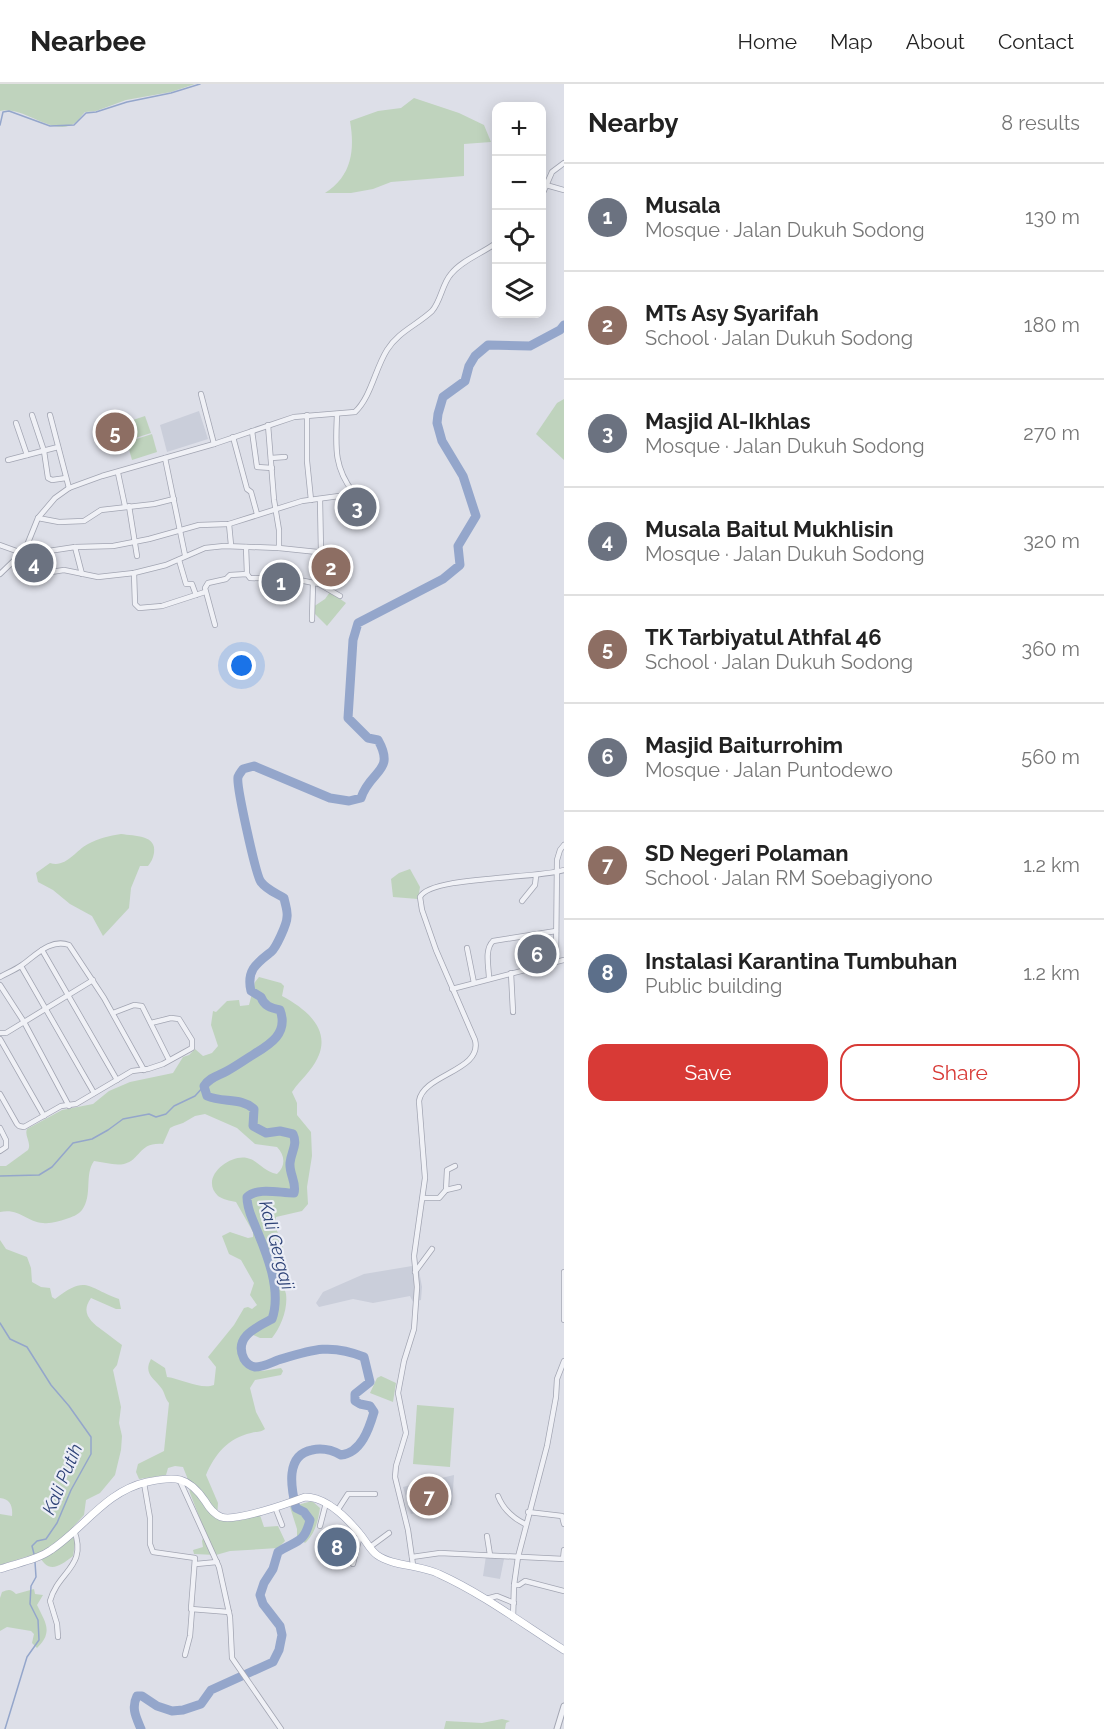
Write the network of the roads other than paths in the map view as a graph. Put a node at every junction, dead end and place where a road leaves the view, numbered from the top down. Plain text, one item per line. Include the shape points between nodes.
1 (564, 163) edge
2 (546, 185) joint
3 (564, 190) edge
4 (492, 246) edge
5 (201, 394) dead end
6 (337, 414) junction
7 (32, 415) dead end
8 (307, 415) junction
9 (50, 416) dead end
10 (16, 423) dead end
11 (268, 425) junction
12 (252, 430) junction
13 (233, 437) junction
14 (214, 444) junction
15 (58, 447) junction
16 (44, 451) junction
17 (27, 455) junction
18 (285, 457) dead end
19 (165, 458) junction
20 (271, 458) junction
21 (8, 460) dead end
22 (272, 468) junction
23 (117, 472) junction
24 (66, 478) junction
25 (69, 488) junction
26 (354, 494) junction
27 (320, 499) junction
28 (174, 500) junction
29 (311, 500) junction
30 (127, 506) junction
31 (275, 509) junction
32 (369, 510) dead end
33 (257, 514) junction
34 (38, 518) junction
35 (229, 524) junction
36 (180, 529) junction
37 (134, 542) junction
38 (0, 545) edge
39 (231, 545) junction
40 (75, 547) junction
41 (246, 548) junction
42 (279, 548) junction
43 (320, 553) junction
44 (327, 554) dead end
45 (21, 555) junction
46 (185, 555) junction
47 (136, 556) dead end
48 (179, 560) junction
49 (134, 573) junction
50 (0, 574) edge
51 (82, 574) junction
52 (247, 574) junction
53 (316, 583) junction
54 (206, 592) junction
55 (196, 595) junction
56 (340, 596) dead end
57 (312, 620) dead end
58 (215, 625) dead end
59 (564, 845) edge
60 (564, 870) edge
61 (557, 873) junction
62 (537, 876) junction
63 (557, 898) junction
64 (564, 899) edge
65 (522, 901) dead end
66 (556, 931) junction
67 (467, 948) dead end
68 (42, 950) junction
69 (564, 960) edge
70 (556, 961) junction
71 (21, 966) junction
72 (512, 973) junction
73 (0, 977) edge
74 (489, 979) junction
75 (93, 980) junction
76 (474, 983) junction
77 (0, 985) edge
78 (452, 989) junction
79 (70, 995) junction
80 (46, 1009) junction
81 (513, 1012) dead end
82 (113, 1013) junction
83 (24, 1022) junction
84 (151, 1023) junction
85 (3, 1033) edge
86 (1, 1042) edge
87 (170, 1060) junction
88 (144, 1070) junction
89 (117, 1080) junction
90 (94, 1093) junction
91 (0, 1094) edge
92 (69, 1106) junction
93 (44, 1116) junction
94 (0, 1128) edge
95 (0, 1151) edge
96 (455, 1166) dead end
97 (459, 1187) dead end
98 (446, 1190) junction
99 (423, 1198) junction
100 (432, 1249) dead end
101 (415, 1272) junction
102 (564, 1272) edge
103 (564, 1320) edge
104 (564, 1361) edge
105 (179, 1479) junction
106 (144, 1483) junction
107 (375, 1494) dead end
108 (498, 1496) dead end
109 (326, 1503) junction
110 (275, 1507) junction
111 (337, 1511) junction
112 (528, 1512) junction
113 (525, 1524) junction
114 (564, 1524) edge
115 (282, 1525) dead end
116 (320, 1526) dead end
117 (74, 1530) junction
118 (389, 1533) dead end
119 (360, 1535) junction
120 (487, 1536) dead end
121 (564, 1550) edge
122 (374, 1552) junction
123 (490, 1555) junction
124 (412, 1557) junction
125 (519, 1557) junction
126 (563, 1559) edge
127 (217, 1562) junction
128 (196, 1564) junction
129 (353, 1564) dead end
130 (413, 1565) junction
131 (0, 1569) edge
132 (514, 1585) junction
133 (564, 1591) edge
134 (486, 1599) junction
135 (514, 1603) junction
136 (192, 1610) junction
137 (229, 1612) junction
138 (513, 1618) junction
139 (58, 1637) dead end
140 (564, 1650) edge
141 (185, 1655) dead end
142 (564, 1706) edge
143 (281, 1729) edge
144 (557, 1729) edge

1 - 2 street via 555,168
2 - 3 street
4 - 6 street via 455,269 432,311 391,344 357,411
5 - 14 street
6 - 8 street
6 - 26 street via 336,456 342,477
7 - 16 street
8 - 11 street
8 - 29 street
9 - 15 street
10 - 17 street
11 - 12 street
11 - 20 street
12 - 13 street
12 - 22 street via 257,467
13 - 14 street
13 - 33 street
14 - 19 street
15 - 16 street
15 - 24 street
16 - 17 street
16 - 24 street via 48,478
17 - 21 street
18 - 20 street
19 - 23 street
19 - 28 street
20 - 22 street
22 - 31 street
23 - 25 street
23 - 30 street
24 - 25 street
25 - 34 street
26 - 27 street
26 - 32 street
27 - 29 street
27 - 43 street
28 - 30 street
28 - 36 street
29 - 31 street
30 - 34 street via 100,510 84,521
30 - 37 street
31 - 33 street
31 - 42 street
33 - 35 street
34 - 45 street
35 - 36 street
35 - 39 street
36 - 37 street
36 - 46 street
37 - 40 street
37 - 47 street
38 - 45 street
39 - 41 street
39 - 46 street
40 - 45 street
40 - 51 street
41 - 42 street
41 - 52 street
42 - 43 street
43 - 44 street
43 - 53 street
45 - 50 street
45 - 51 street via 26,566 34,570
46 - 48 street
48 - 49 street
48 - 55 street via 186,584 192,584
49 - 51 street via 98,577
49 - 55 street via 135,604 139,608 162,606
52 - 53 street via 250,578
52 - 54 street via 208,583
53 - 56 street
53 - 57 street
54 - 55 street
54 - 58 street
59 - 61 street via 558,853
60 - 61 street
61 - 62 street
61 - 63 street
62 - 65 street
62 - 78 street via 437,886 421,894 422,910
63 - 64 street
63 - 66 street
66 - 70 street
66 - 74 street via 493,941 488,951
67 - 76 street
68 - 71 street
68 - 75 street via 55,944 69,945
68 - 79 street
69 - 70 street
70 - 72 street
71 - 73 street
71 - 80 street
72 - 74 street
72 - 81 street
74 - 76 street
75 - 79 street
75 - 82 street
76 - 78 street
77 - 83 street
78 - 99 street via 475,1040 476,1051 466,1063 421,1093 418,1107 426,1166
79 - 80 street
79 - 89 street
80 - 83 street
80 - 90 street
82 - 84 street via 139,1005
82 - 88 street
83 - 85 street
83 - 92 street
84 - 87 street
84 - 87 street via 178,1018 192,1040 190,1050
85 - 86 street
86 - 93 street
87 - 88 street
88 - 89 street via 135,1070
89 - 90 street
90 - 92 street
91 - 93 street via 19,1126
92 - 93 street
94 - 95 street via 7,1143
96 - 98 street via 447,1170
97 - 98 street
98 - 99 street via 439,1198
99 - 101 street
100 - 101 street
101 - 124 street via 414,1329 398,1393 405,1438 395,1477
102 - 103 street
104 - 112 street
105 - 106 main road
105 - 110 main road via 194,1486 212,1510 225,1518
105 - 127 street
106 - 117 main road via 107,1501
106 - 128 street via 153,1552 194,1558
107 - 111 street via 348,1494
108 - 113 street via 511,1515
109 - 110 main road via 311,1497
109 - 111 main road
109 - 116 street
110 - 115 street
111 - 119 main road
112 - 113 street
112 - 114 street via 562,1516
113 - 125 street
117 - 131 main road via 46,1553
117 - 139 street via 79,1550 50,1601
118 - 122 street
119 - 122 main road
119 - 129 street
120 - 123 street
121 - 126 street
122 - 130 main road via 386,1560
123 - 124 street via 440,1553
123 - 125 street
124 - 130 street
125 - 126 street
125 - 132 street
127 - 128 street
127 - 137 street
128 - 136 street
130 - 134 main road via 436,1572
132 - 133 street via 525,1581
132 - 135 street
134 - 135 street via 502,1596
134 - 138 main road
135 - 138 street
136 - 137 street
136 - 141 street
137 - 143 street via 231,1655
138 - 140 main road
142 - 144 street

